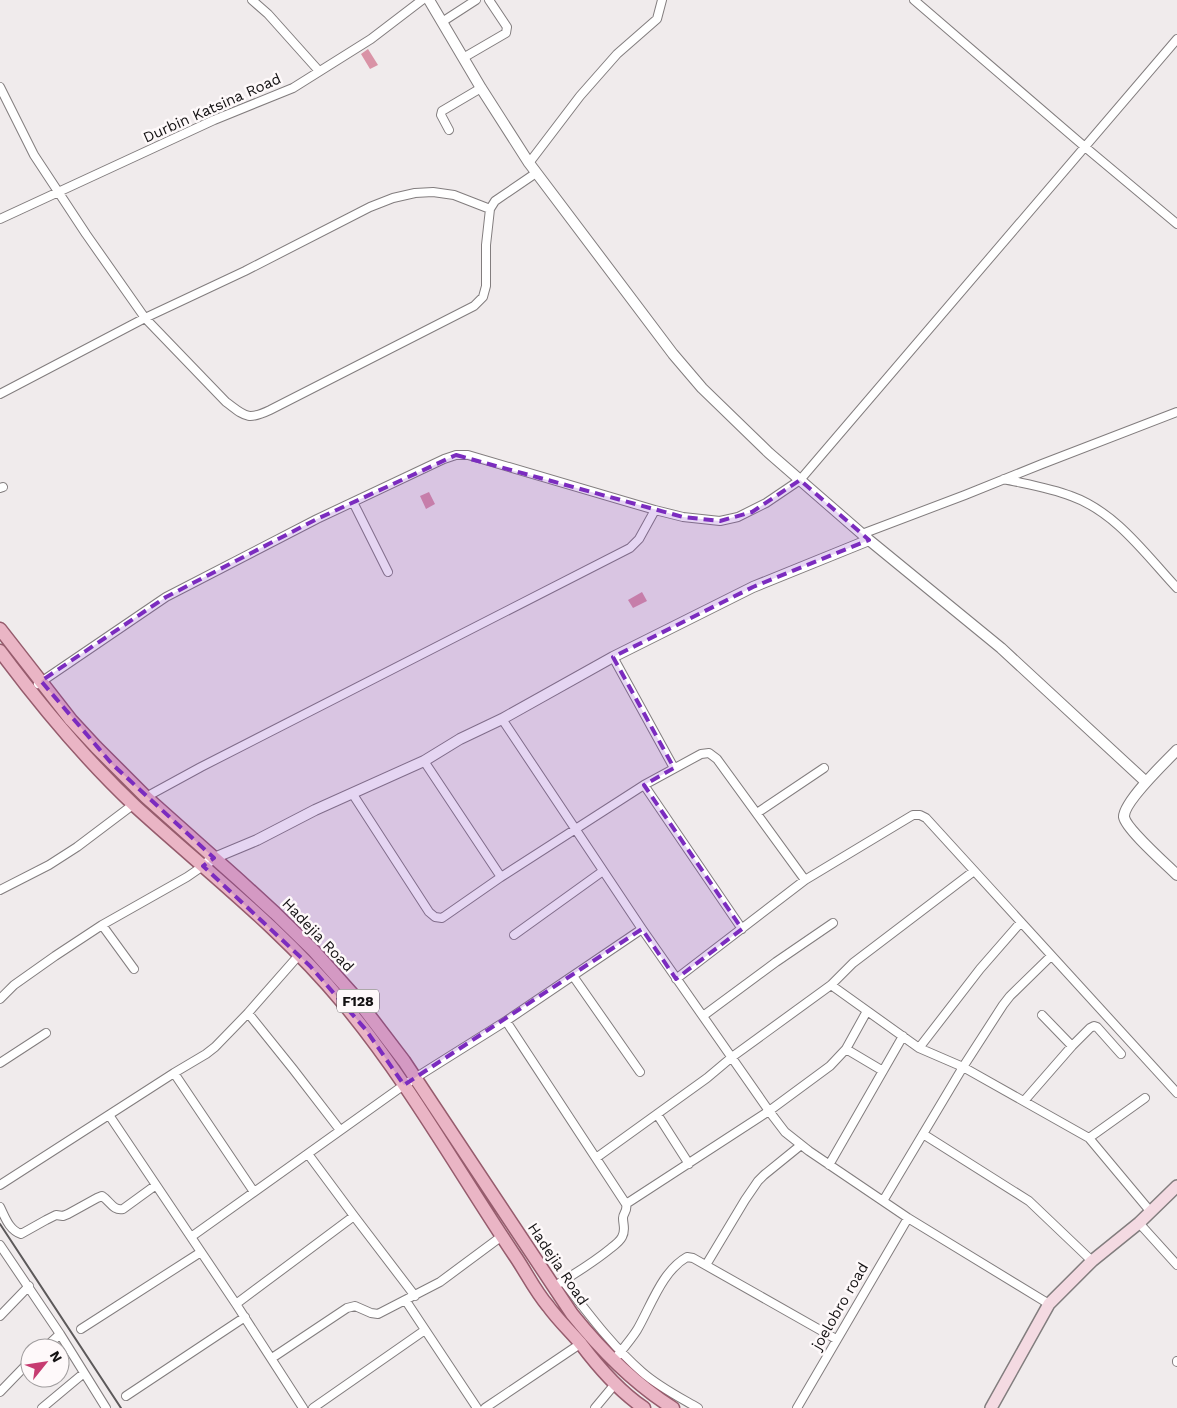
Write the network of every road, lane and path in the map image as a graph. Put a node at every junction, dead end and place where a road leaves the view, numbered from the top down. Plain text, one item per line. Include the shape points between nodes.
1 (252, 0) edge
2 (422, 0) edge
3 (429, 0) edge
4 (476, 0) edge
5 (489, 0) edge
6 (662, 0) edge
7 (914, 0) edge
8 (442, 22) junction
9 (1177, 39) edge
10 (463, 58) junction
11 (320, 71) junction
12 (0, 87) edge
13 (480, 88) junction
14 (449, 130) dead end
15 (1085, 147) junction
16 (529, 163) junction
17 (536, 173) junction
18 (58, 192) junction
19 (490, 209) junction
20 (0, 219) edge
21 (1177, 224) edge
22 (145, 318) junction
23 (0, 394) edge
24 (1177, 412) edge
25 (1004, 479) junction
26 (800, 480) junction
27 (353, 502) junction
28 (655, 510) junction
29 (865, 537) junction
30 (388, 572) dead end
31 (1177, 588) edge
32 (0, 629) edge
33 (0, 651) edge
34 (613, 657) junction
35 (41, 681) junction
36 (30, 691) junction
37 (502, 719) junction
38 (1177, 750) edge
39 (424, 761) junction
40 (674, 768) junction
41 (824, 768) dead end
42 (1146, 782) junction
43 (644, 785) junction
44 (352, 793) junction
45 (146, 797) junction
46 (134, 804) junction
47 (757, 813) junction
48 (576, 829) junction
49 (214, 858) junction
50 (203, 866) junction
51 (974, 870) junction
52 (603, 871) junction
53 (1177, 875) edge
54 (501, 877) junction
55 (806, 880) junction
56 (0, 890) edge
57 (1021, 922) junction
58 (833, 924) dead end
59 (102, 925) junction
60 (642, 929) junction
61 (742, 929) junction
62 (514, 935) dead end
63 (299, 955) junction
64 (1051, 956) junction
65 (134, 969) dead end
66 (573, 976) junction
67 (676, 979) junction
68 (831, 986) junction
69 (0, 999) edge
70 (867, 1011) junction
71 (248, 1013) junction
72 (1042, 1015) dead end
73 (703, 1016) junction
74 (506, 1021) junction
75 (46, 1033) dead end
76 (902, 1036) junction
77 (1072, 1046) junction
78 (919, 1048) junction
79 (846, 1049) junction
80 (1121, 1054) dead end
81 (732, 1058) junction
82 (0, 1063) edge
83 (963, 1066) junction
84 (883, 1071) junction
85 (174, 1072) junction
86 (640, 1072) dead end
87 (410, 1082) junction
88 (1177, 1093) edge
89 (1145, 1098) dead end
90 (1024, 1101) junction
91 (770, 1111) junction
92 (658, 1114) junction
93 (109, 1115) junction
94 (340, 1130) junction
95 (923, 1134) junction
96 (1088, 1138) junction
97 (801, 1145) junction
98 (308, 1154) junction
99 (596, 1158) junction
100 (689, 1164) junction
101 (829, 1165) junction
102 (0, 1185) edge
103 (156, 1185) junction
104 (1177, 1186) edge
105 (254, 1192) junction
106 (883, 1201) junction
107 (626, 1204) junction
108 (0, 1207) edge
109 (1150, 1211) junction
110 (354, 1216) junction
111 (908, 1218) junction
112 (1139, 1223) junction
113 (502, 1236) junction
114 (192, 1237) junction
115 (0, 1245) edge
116 (201, 1252) junction
117 (1092, 1261) junction
118 (1177, 1265) edge
119 (706, 1266) junction
120 (29, 1286) junction
121 (559, 1288) junction
122 (414, 1296) junction
123 (406, 1301) junction
124 (236, 1304) junction
125 (1049, 1304) junction
126 (546, 1305) junction
127 (0, 1316) edge
128 (245, 1318) junction
129 (81, 1329) dead end
130 (425, 1330) junction
131 (60, 1334) junction
132 (55, 1338) edge
133 (836, 1339) junction
134 (580, 1344) junction
135 (617, 1356) junction
136 (272, 1358) junction
137 (20, 1371) edge
138 (84, 1373) junction
139 (615, 1384) junction
140 (0, 1392) edge
141 (126, 1396) dead end
142 (496, 1405) edge
143 (42, 1408) edge
144 (106, 1408) edge
145 (303, 1408) edge
146 (313, 1408) edge
147 (477, 1408) edge
148 (485, 1408) edge
149 (595, 1408) edge
150 (644, 1408) edge
151 (673, 1408) edge
152 (698, 1408) edge
153 (797, 1408) edge
154 (991, 1408) edge

1 - 11 street
2 - 11 street, Durbin Katsina Road via 371,39
3 - 8 street
4 - 8 street
5 - 10 street via 507,27 506,33
6 - 16 street via 657,19 617,54
7 - 15 street
8 - 10 street
9 - 15 street
10 - 13 street
11 - 18 street, Durbin Katsina Road via 292,88
12 - 18 street via 34,155
13 - 14 street via 442,111
13 - 16 street
15 - 21 street
15 - 26 street
16 - 17 street
17 - 19 street via 495,201
17 - 26 street via 702,388
18 - 20 street, Durbin Katsina Road
18 - 22 street
19 - 22 street via 454,194 415,192 393,198
19 - 22 street via 486,286 483,297 474,306 257,416 248,416 226,402
22 - 23 street
24 - 25 street
25 - 29 street
25 - 31 street via 1070,495 1098,509 1131,538
26 - 28 street via 738,518 720,521
26 - 29 street
27 - 28 street via 444,459 468,455
27 - 30 street
27 - 35 street via 166,597
28 - 45 street via 639,539 630,548
29 - 34 street via 753,587
29 - 42 street via 1001,648
32 - 35 main road, Hadejia Road / F128
33 - 36 main road, Hadejia Road / F128
34 - 37 street
34 - 40 street
35 - 36 street
35 - 45 main road, Hadejia Road / F128 via 71,720
36 - 46 main road, Hadejia Road / F128
37 - 39 street
37 - 48 street
38 - 42 street
39 - 44 street
39 - 54 street
40 - 43 street
40 - 47 street via 709,753 717,758
41 - 47 street
42 - 53 street via 1126,809 1124,817 1130,828
43 - 48 street
43 - 61 street
44 - 49 street
44 - 54 street via 435,917 442,918
45 - 49 main road, Hadejia Road / F128
46 - 50 main road, Hadejia Road / F128
46 - 56 street via 49,865
47 - 55 street
48 - 52 street
48 - 54 street
49 - 50 street
49 - 87 main road, Hadejia Road / F128 via 314,951 356,998 388,1039
50 - 59 street
50 - 63 main road, Hadejia Road / F128
51 - 55 street via 920,814 913,815
51 - 57 street
51 - 68 street via 853,963
52 - 60 street
52 - 62 street
55 - 61 street
57 - 64 street
57 - 78 street
58 - 73 street
59 - 65 street
59 - 69 street via 14,985
60 - 66 street
60 - 67 street
61 - 67 street
63 - 71 street
63 - 87 main road, Hadejia Road / F128
64 - 83 street via 1010,996
64 - 88 street
66 - 74 street
66 - 86 street
67 - 73 street
68 - 70 street
68 - 81 street
70 - 76 street
70 - 79 street
71 - 85 street via 206,1054
71 - 94 street
72 - 77 street
73 - 81 street
74 - 87 street
74 - 99 street
75 - 82 street
76 - 78 street
76 - 84 street
77 - 80 street via 1094,1026
77 - 90 street
78 - 83 street
79 - 84 street
79 - 91 street via 830,1066
81 - 91 street
81 - 92 street
83 - 90 street
83 - 95 street
84 - 101 street
85 - 93 street
85 - 105 street
87 - 94 street
87 - 113 main road, Hadejia Road / F128 via 444,1144
87 - 121 main road, Hadejia Road / F128
89 - 96 street
90 - 96 street
91 - 97 street via 785,1132
91 - 100 street
92 - 99 street
92 - 100 street
93 - 102 street
93 - 103 street
94 - 98 street
95 - 106 street
95 - 117 street via 1029,1201
96 - 109 street
97 - 101 street
97 - 119 street via 758,1181
98 - 105 street
98 - 110 street
99 - 107 street
100 - 107 street
101 - 106 street
103 - 108 street via 123,1209 114,1208 102,1196 21,1234 10,1227
103 - 114 street
104 - 109 main road
105 - 114 street
106 - 111 street
107 - 121 street via 622,1237
109 - 112 main road
110 - 122 street
110 - 124 street
111 - 125 street
111 - 133 street, joelobro road
112 - 117 main road
112 - 118 street
113 - 122 street via 440,1282
113 - 126 main road, Hadejia Road / F128
114 - 116 street
115 - 120 street
116 - 124 street
116 - 129 street
117 - 125 main road
119 - 133 street
119 - 135 street via 693,1258 679,1261
120 - 127 street
120 - 131 street
121 - 126 main road
121 - 135 main road, Hadejia Road / F128 via 586,1332
122 - 123 street
123 - 130 street
123 - 136 street via 378,1314 355,1306 347,1308
124 - 128 street
125 - 154 main road
126 - 134 main road, Hadejia Road / F128
128 - 136 street
128 - 141 street
130 - 146 street
130 - 147 street
131 - 132 street
131 - 138 street
133 - 153 street, joelobro road
134 - 139 main road, Hadejia Road / F128
134 - 142 street
135 - 151 main road, Hadejia Road / F128 via 642,1388
135 - 152 street
136 - 145 street
137 - 140 street
138 - 143 street
138 - 144 street
139 - 149 street
139 - 150 main road, Hadejia Road / F128
142 - 148 street

